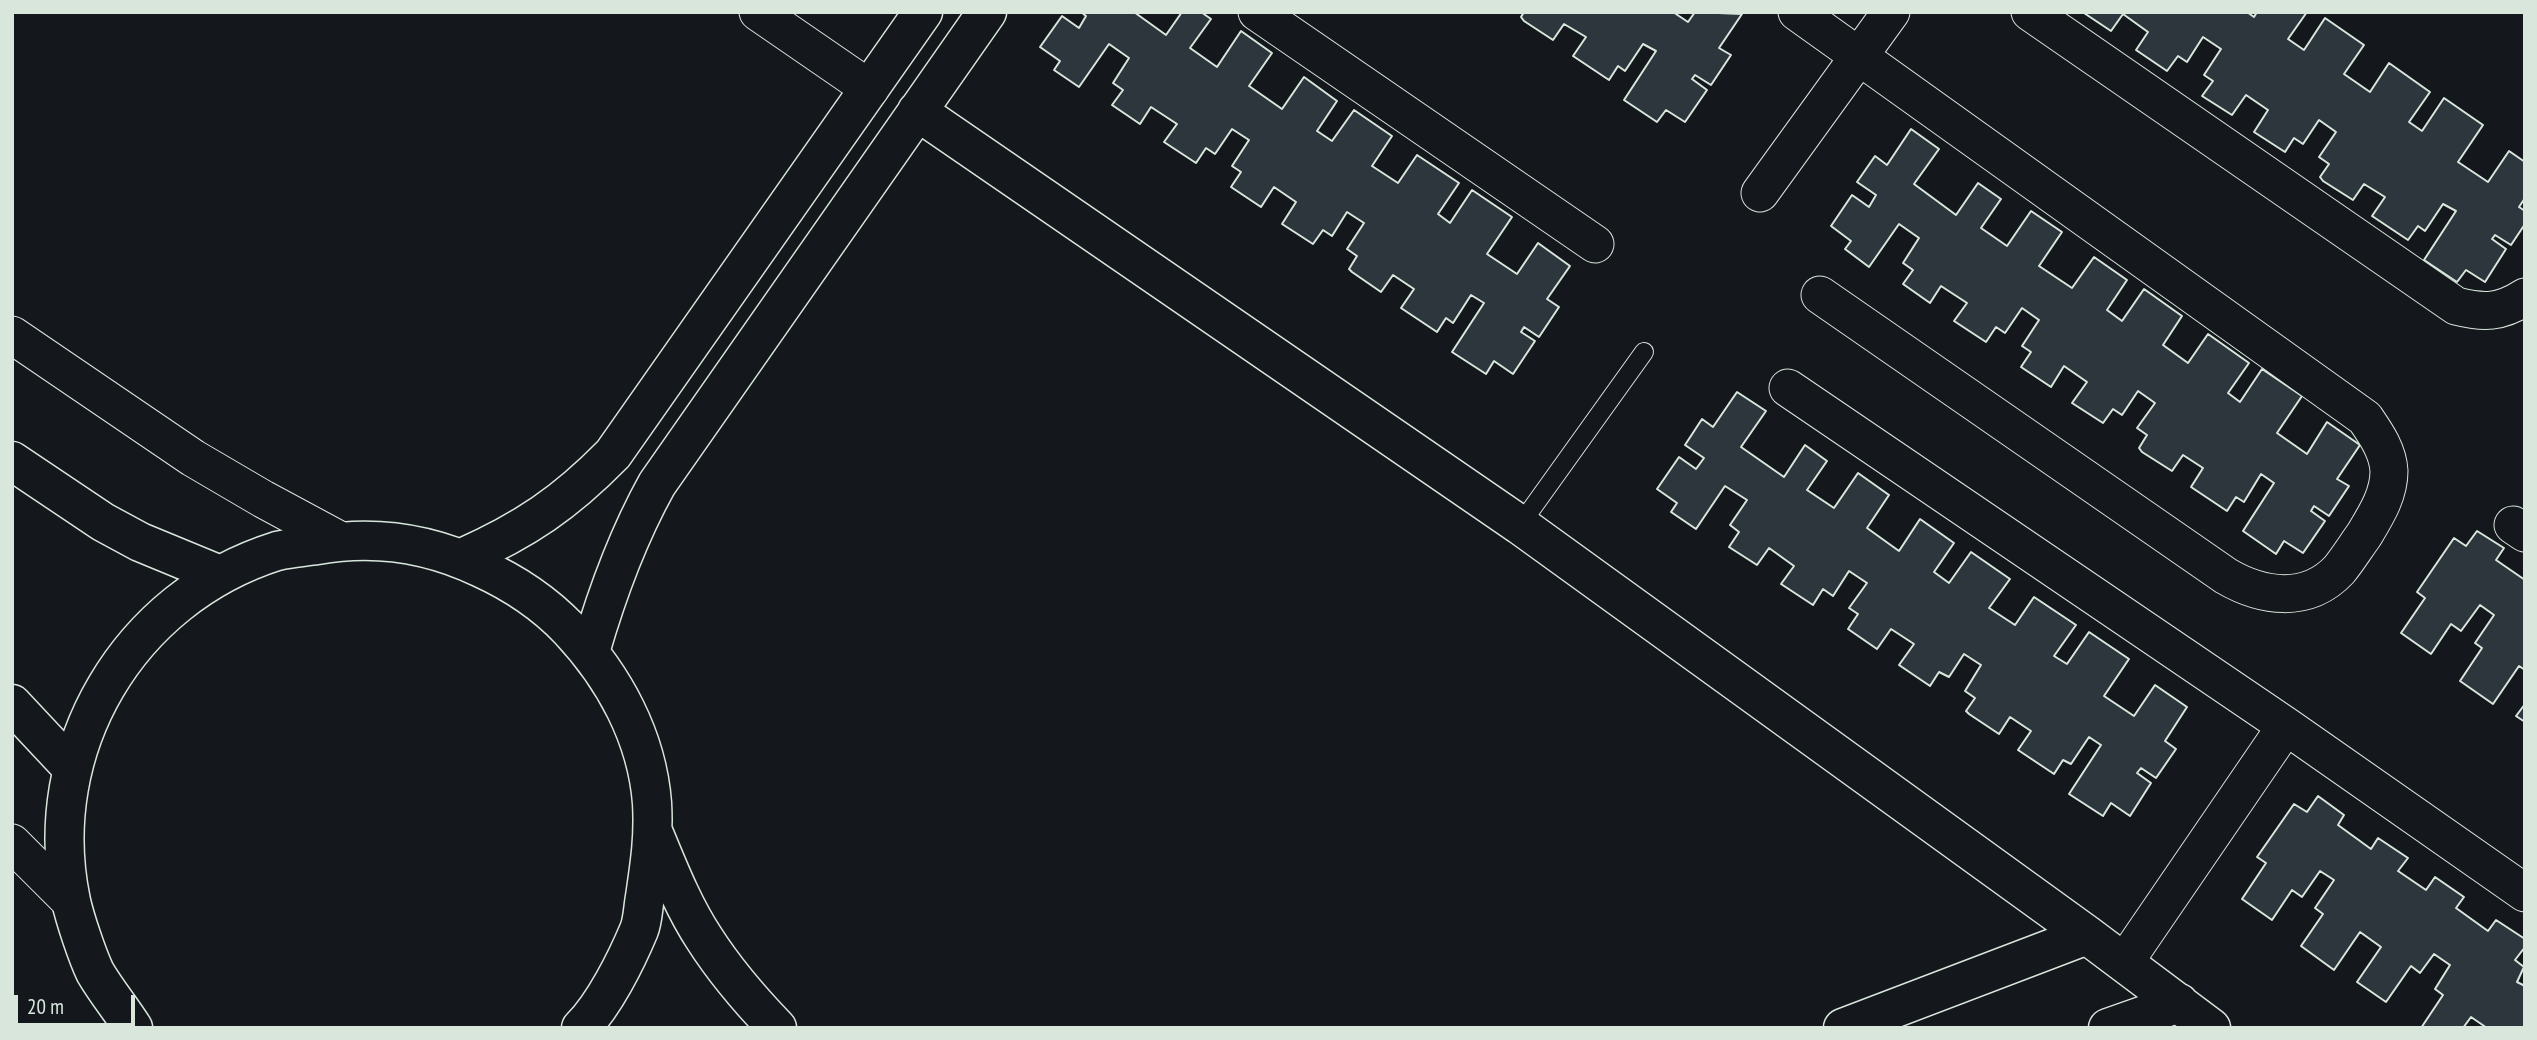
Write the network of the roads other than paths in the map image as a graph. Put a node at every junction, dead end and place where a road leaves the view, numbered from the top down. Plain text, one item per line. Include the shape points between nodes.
1 (758, 12) edge
2 (923, 12) edge
3 (987, 12) edge
4 (1257, 12) edge
5 (1797, 12) edge
6 (1891, 12) edge
7 (2030, 12) edge
8 (1859, 57) junction
9 (870, 89) junction
10 (917, 111) junction
11 (1760, 193) dead end
12 (1595, 244) dead end
13 (1820, 295) dead end
14 (2525, 297) edge
15 (12, 335) edge
16 (1644, 352) dead end
17 (1788, 388) dead end
18 (12, 461) edge
19 (1520, 526) junction
20 (341, 541) junction
21 (461, 558) junction
22 (220, 575) junction
23 (590, 652) junction
24 (12, 704) edge
25 (2286, 726) junction
26 (72, 768) junction
27 (654, 834) junction
28 (12, 843) edge
29 (2525, 893) edge
30 (71, 902) junction
31 (2087, 935) junction
32 (2124, 963) junction
33 (2179, 1003) junction
34 (133, 1028) edge
35 (581, 1028) edge
36 (777, 1028) edge
37 (1843, 1028) edge
38 (2108, 1028) edge
39 (2211, 1028) edge

1 - 9 street
2 - 9 street
3 - 10 street
4 - 12 street
5 - 8 street
6 - 8 street
7 - 14 street via 2456,306 2479,312 2502,309
8 - 11 street
8 - 13 street via 2365,418 2381,442 2389,470 2385,499 2338,571 2318,585 2295,593 2247,588
9 - 21 street via 613,454 544,516
10 - 19 street
10 - 23 street via 657,484 617,566
15 - 20 street via 193,458
16 - 19 lane
17 - 25 street
18 - 22 street via 122,532
19 - 31 street
20 - 21 street via 382,540
20 - 22 street via 278,551
21 - 23 street via 510,581 553,613
22 - 26 street via 169,610 125,656 92,709
23 - 27 street via 618,693 638,738 650,785
24 - 26 street
25 - 29 street
25 - 32 street
26 - 30 street via 64,835
27 - 35 street via 640,927 597,1011
27 - 36 street via 676,888 704,938
28 - 30 street
30 - 34 street via 95,971
31 - 32 street
31 - 37 street
32 - 33 street
33 - 38 street
33 - 39 street

